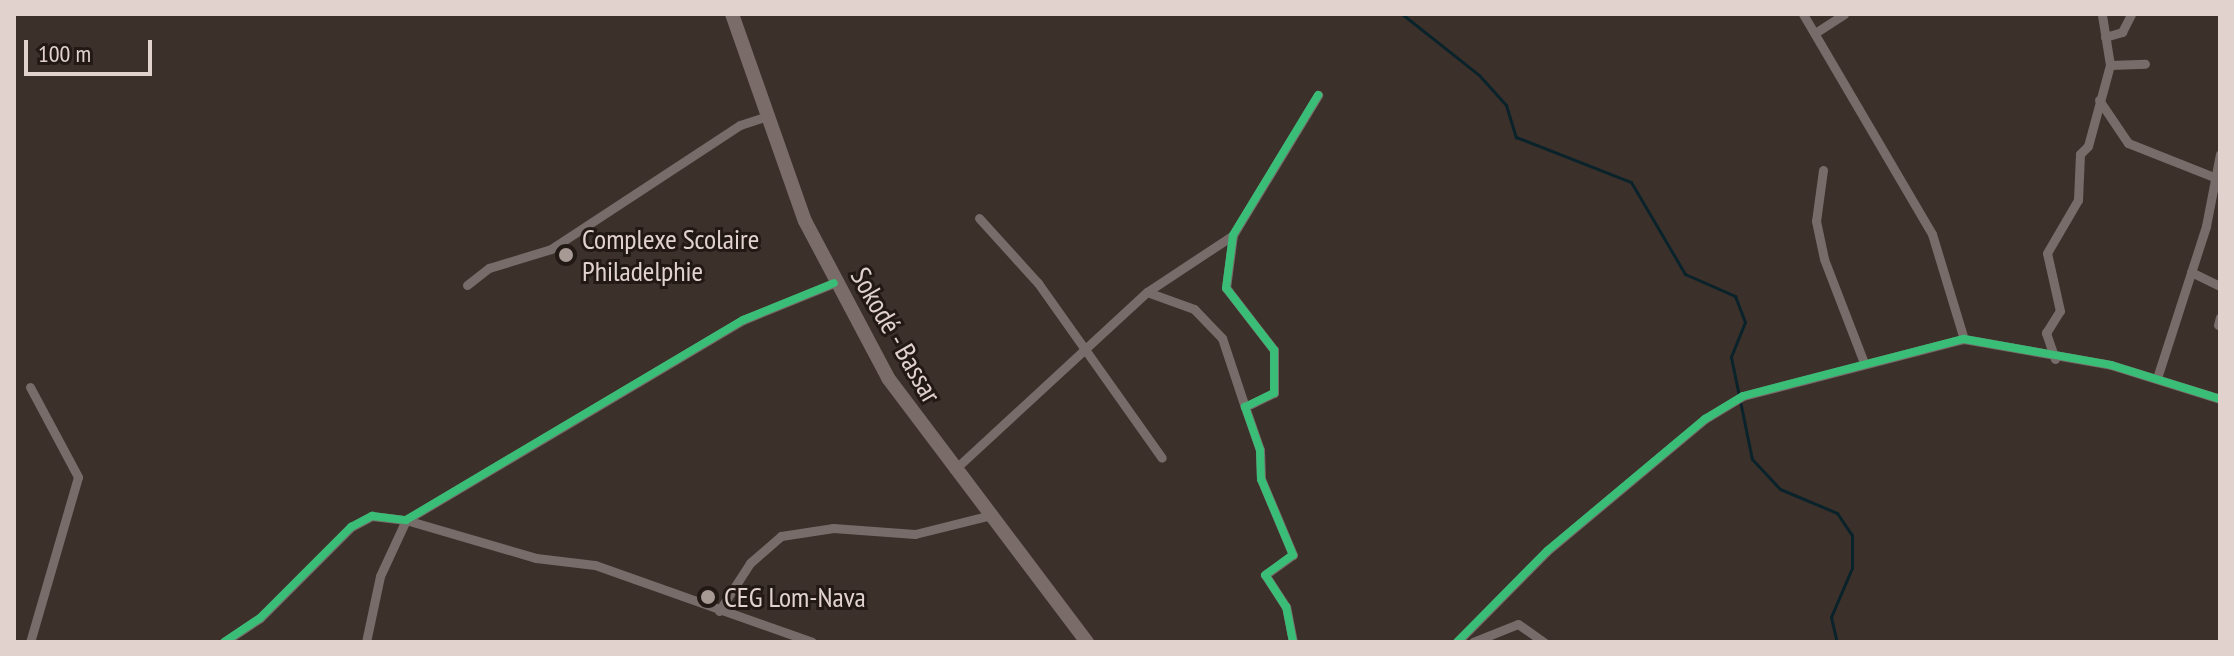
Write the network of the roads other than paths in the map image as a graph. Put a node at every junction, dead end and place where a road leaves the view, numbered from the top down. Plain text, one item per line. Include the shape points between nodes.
1 (732, 14) edge
2 (1803, 14) edge
3 (1844, 14) edge
4 (2131, 14) edge
5 (2102, 15) edge
6 (1815, 33) junction
7 (2105, 37) junction
8 (2145, 64) dead end
9 (2110, 65) junction
10 (1318, 95) dead end
11 (2099, 100) junction
12 (764, 117) junction
13 (2220, 154) edge
14 (1823, 170) dead end
15 (2214, 177) junction
16 (979, 218) dead end
17 (1233, 235) junction
18 (2191, 272) junction
19 (834, 283) junction
20 (467, 285) dead end
21 (2220, 286) edge
22 (1147, 292) junction
23 (1964, 339) junction
24 (1088, 352) junction
25 (2055, 359) junction
26 (1863, 360) junction
27 (2157, 378) junction
28 (30, 387) dead end
29 (2220, 399) edge
30 (1245, 407) junction
31 (1162, 458) dead end
32 (952, 472) junction
33 (987, 516) junction
34 (406, 520) junction
35 (719, 611) junction
36 (30, 642) edge
37 (224, 642) edge
38 (366, 642) edge
39 (812, 642) edge
40 (1087, 642) edge
41 (1293, 642) edge
42 (1457, 642) edge
43 (1473, 642) edge
44 (1544, 642) edge

1 - 12 main road, Sokodé - Bassar
2 - 6 street
3 - 6 street
4 - 7 street via 2122,32
5 - 7 street
6 - 23 street via 1932,234
7 - 9 street
8 - 9 street
9 - 11 street
10 - 17 street
11 - 15 street via 2128,143
11 - 25 street via 2080,154 2078,200 2047,253 2060,311 2046,333
12 - 19 main road, Sokodé - Bassar
12 - 20 street via 740,125 551,249 489,268
13 - 15 street
14 - 26 street via 1816,221 1824,259
15 - 18 street
16 - 24 street
17 - 22 street
17 - 30 street via 1226,288 1267,335 1278,380 1274,393
18 - 21 street
18 - 27 street
19 - 32 main road, Sokodé - Bassar
19 - 34 street via 743,320
22 - 24 street
22 - 30 street via 1194,309 1222,338
23 - 25 street
23 - 26 street
24 - 31 street
24 - 32 street
25 - 27 street
26 - 42 street via 1732,400 1547,551
27 - 29 street
28 - 36 street via 65,466 78,477
30 - 41 street via 1260,450 1261,479 1293,555 1265,575 1286,607
32 - 33 main road, Sokodé - Bassar
33 - 35 street via 915,534 833,528 781,536 750,563
33 - 40 main road, Sokodé - Bassar
34 - 35 street via 536,558 595,565
34 - 37 street via 372,516 351,527 260,618
34 - 38 street via 380,576
35 - 39 street
43 - 44 street via 1518,624

